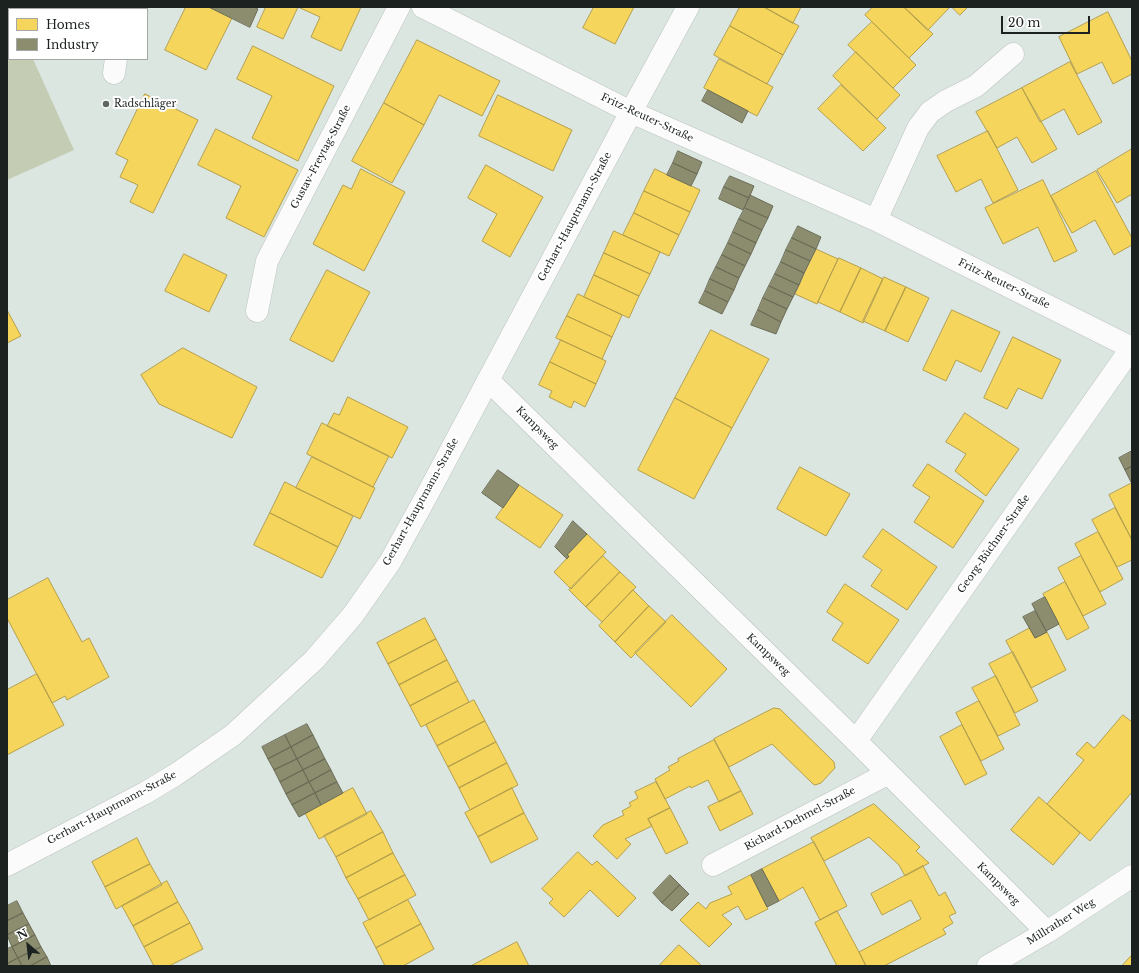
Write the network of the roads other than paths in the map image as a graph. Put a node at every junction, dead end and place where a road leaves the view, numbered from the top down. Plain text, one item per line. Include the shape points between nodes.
1 (400, 7) edge
2 (423, 7) edge
3 (688, 7) edge
4 (1013, 54) dead end
5 (631, 112) junction
6 (876, 220) junction
7 (257, 311) dead end
8 (1132, 347) edge
9 (488, 380) junction
10 (856, 741) junction
11 (887, 774) junction
12 (7, 865) edge
13 (713, 865) dead end
14 (1132, 876) edge
15 (1047, 932) junction
16 (988, 966) edge

1 - 7 street, Gustav-Freytag-Straße via 267,261
2 - 5 street, Fritz-Reuter-Straße
3 - 5 street, Gerhart-Hauptmann-Straße
4 - 6 street via 976,86 930,112 918,128
5 - 6 street, Fritz-Reuter-Straße
5 - 9 street, Gerhart-Hauptmann-Straße
6 - 8 street, Fritz-Reuter-Straße
8 - 10 street, Georg-Büchner-Straße
9 - 10 street, Kampsweg
9 - 12 street, Gerhart-Hauptmann-Straße via 390,562 353,615 314,660 233,735 175,775
10 - 11 street, Kampsweg
11 - 13 street, Richard-Dehmel-Straße
11 - 15 street, Kampsweg
14 - 15 street, Millrather Weg
15 - 16 street, Millrather Weg

